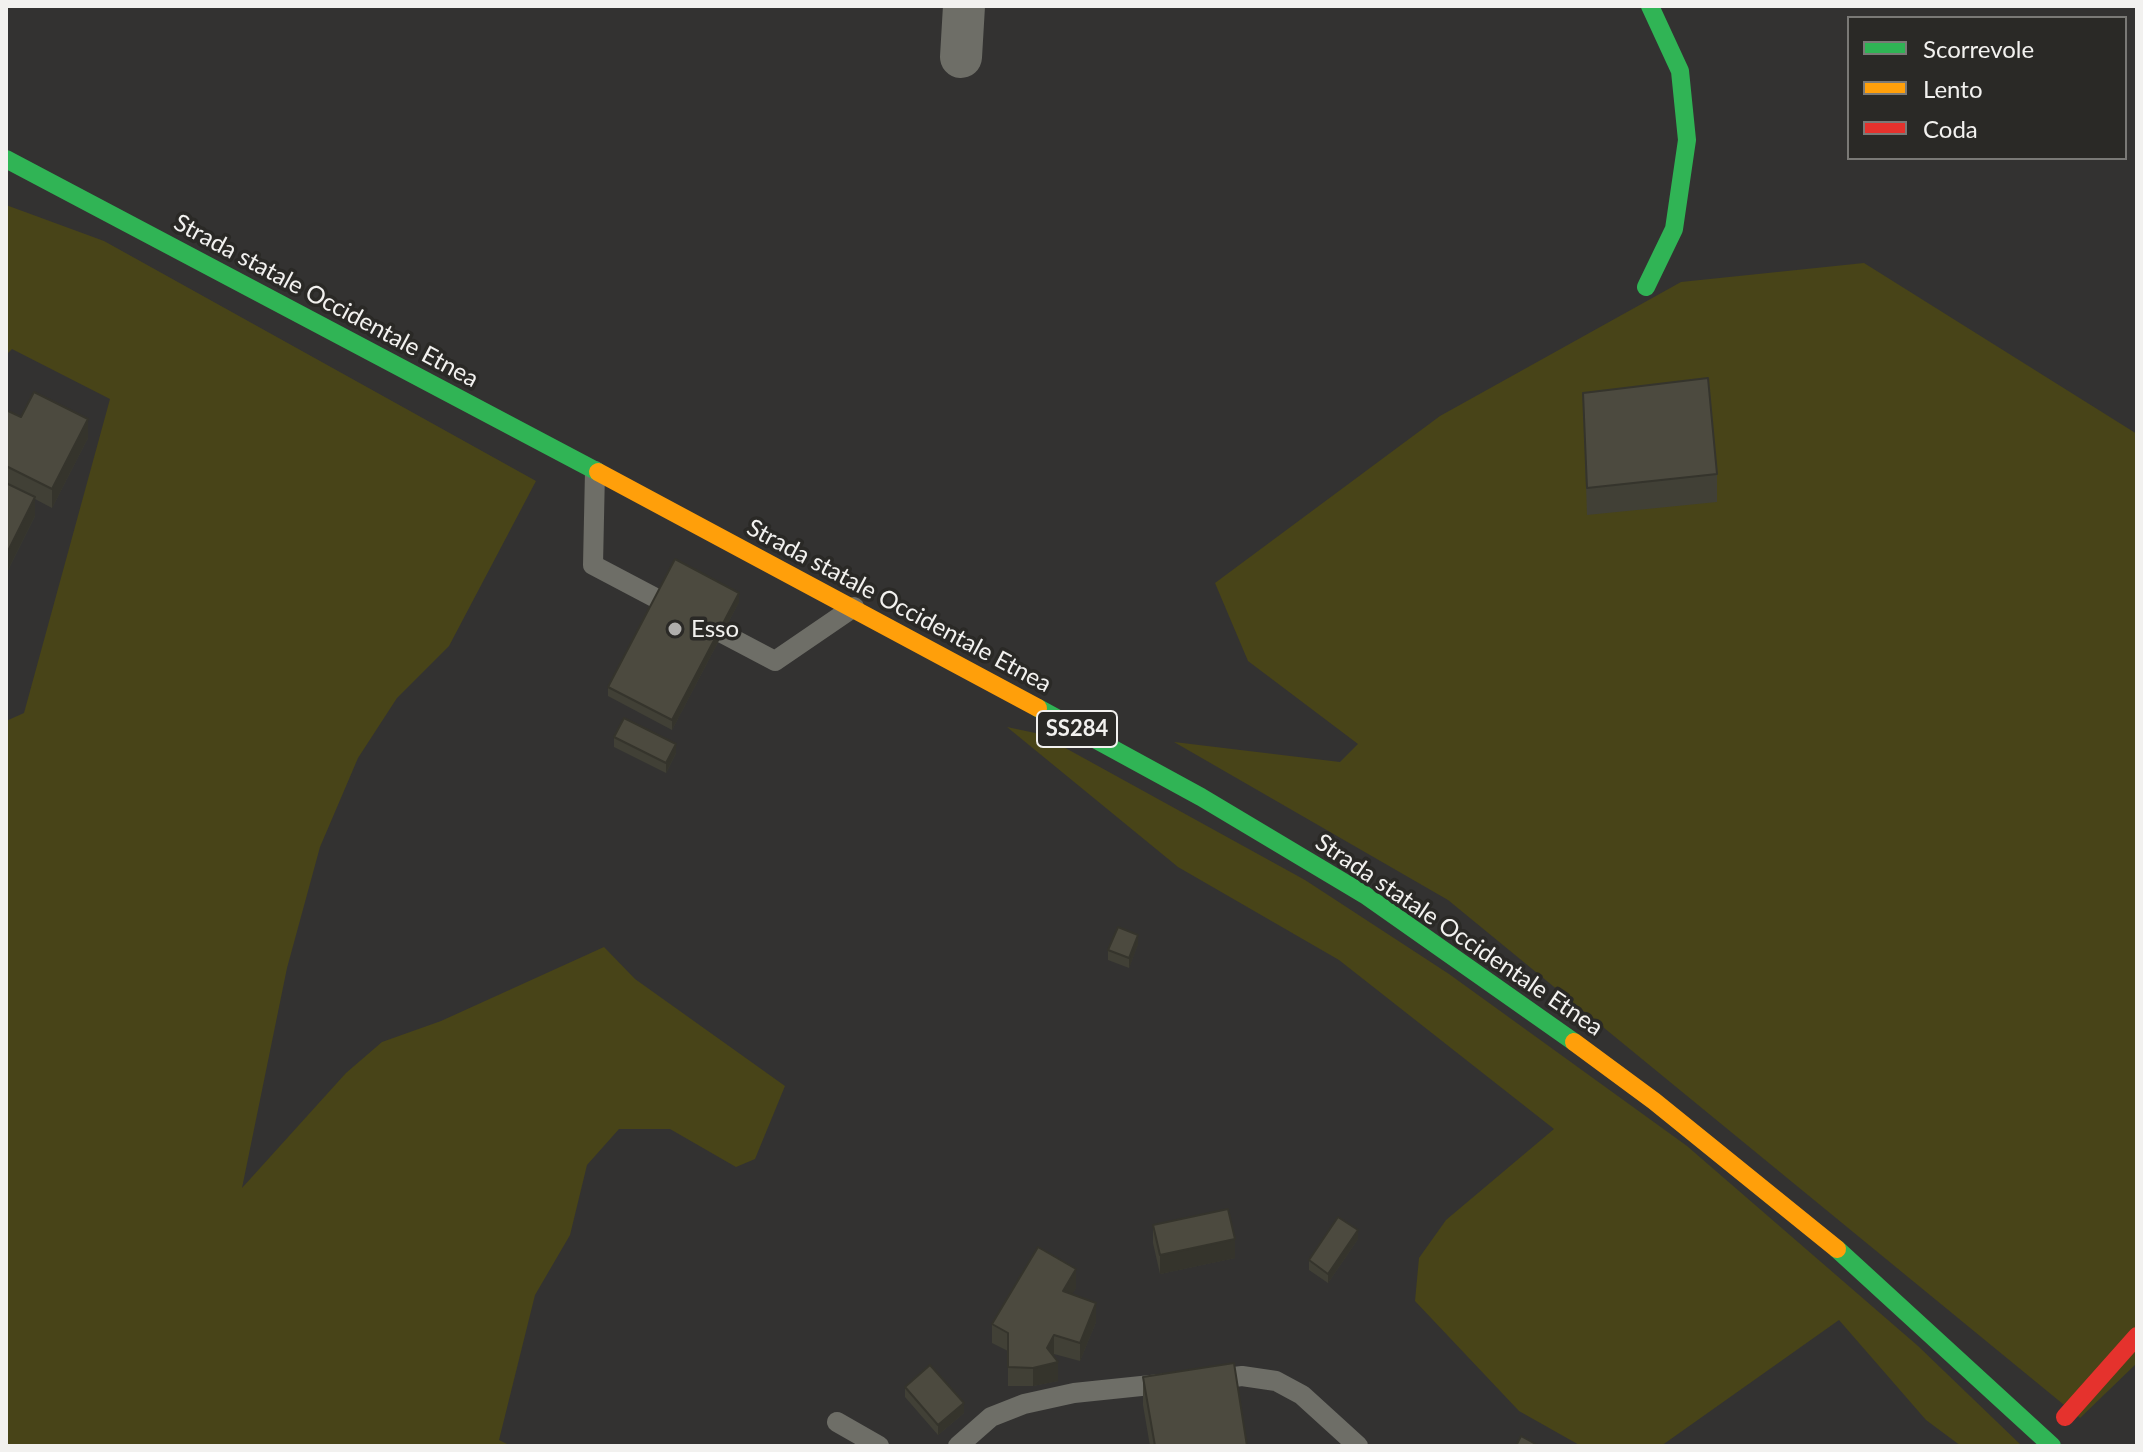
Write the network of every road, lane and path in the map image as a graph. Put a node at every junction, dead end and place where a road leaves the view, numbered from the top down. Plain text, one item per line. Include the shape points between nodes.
1 (964, 6) edge
2 (1650, 6) edge
3 (961, 57) dead end
4 (6, 159) edge
5 (1646, 287) dead end
6 (595, 471) junction
7 (854, 607) junction
8 (2137, 1336) edge
9 (2065, 1417) dead end
10 (837, 1422) dead end
11 (879, 1446) edge
12 (958, 1446) edge
13 (1358, 1446) edge
14 (2052, 1446) edge

1 - 3 street
2 - 5 main road via 1680,71 1687,140 1674,229
4 - 6 main road, Strada statale Occidentale Etnea / SS284
6 - 7 main road, Strada statale Occidentale Etnea / SS284
6 - 7 lane via 593,565 761,654 775,661
7 - 14 main road, Strada statale Occidentale Etnea / SS284 via 1201,797 1365,895 1503,989 1808,1223
8 - 9 main road
10 - 11 lane
12 - 13 lane via 991,1417 1024,1404 1074,1393 1242,1376 1276,1381 1302,1395

